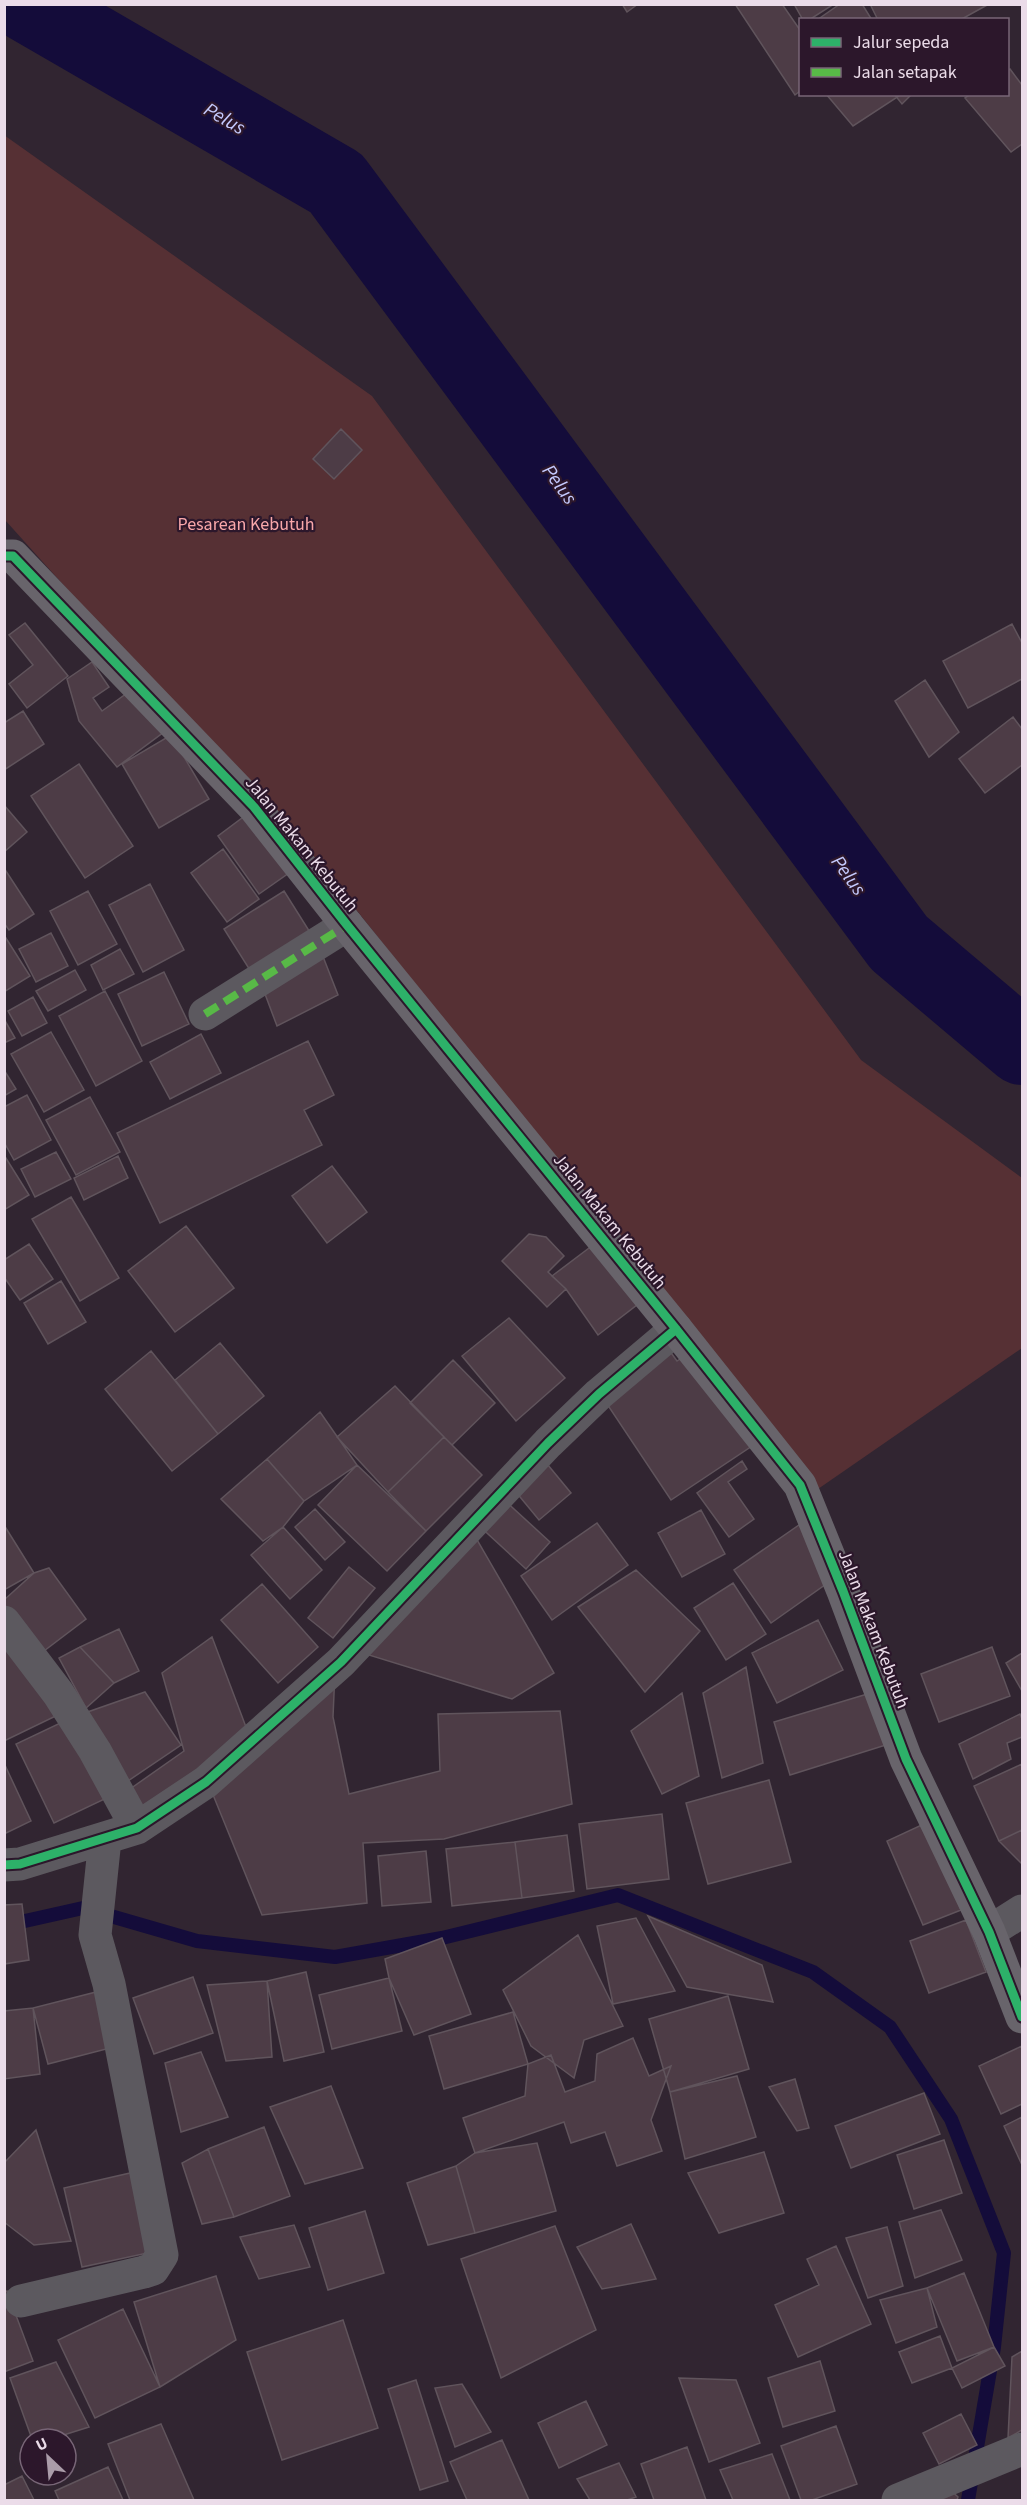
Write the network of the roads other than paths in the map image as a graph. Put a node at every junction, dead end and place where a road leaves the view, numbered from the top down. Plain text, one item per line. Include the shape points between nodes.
1 (4, 556) edge
2 (347, 925) junction
3 (205, 1014) dead end
4 (676, 1329) junction
5 (4, 1622) edge
6 (137, 1828) junction
7 (105, 1839) junction
8 (4, 1865) edge
9 (1023, 1911) edge
10 (989, 1932) junction
11 (1023, 2017) edge
12 (21, 2301) dead end
13 (1023, 2449) edge
14 (898, 2500) edge

1 - 2 street, Jalan Makam Kebutuh via 14,556 254,807
2 - 3 street
2 - 4 street, Jalan Makam Kebutuh
4 - 6 street via 548,1443 341,1662 206,1782
4 - 10 street, Jalan Makam Kebutuh via 800,1485 906,1759
5 - 6 street via 58,1693
6 - 7 street
7 - 8 street via 20,1864
7 - 12 street via 95,1935 109,1984 162,2255 153,2269 144,2272
9 - 10 street
10 - 11 street, Jalan Makam Kebutuh
13 - 14 street

